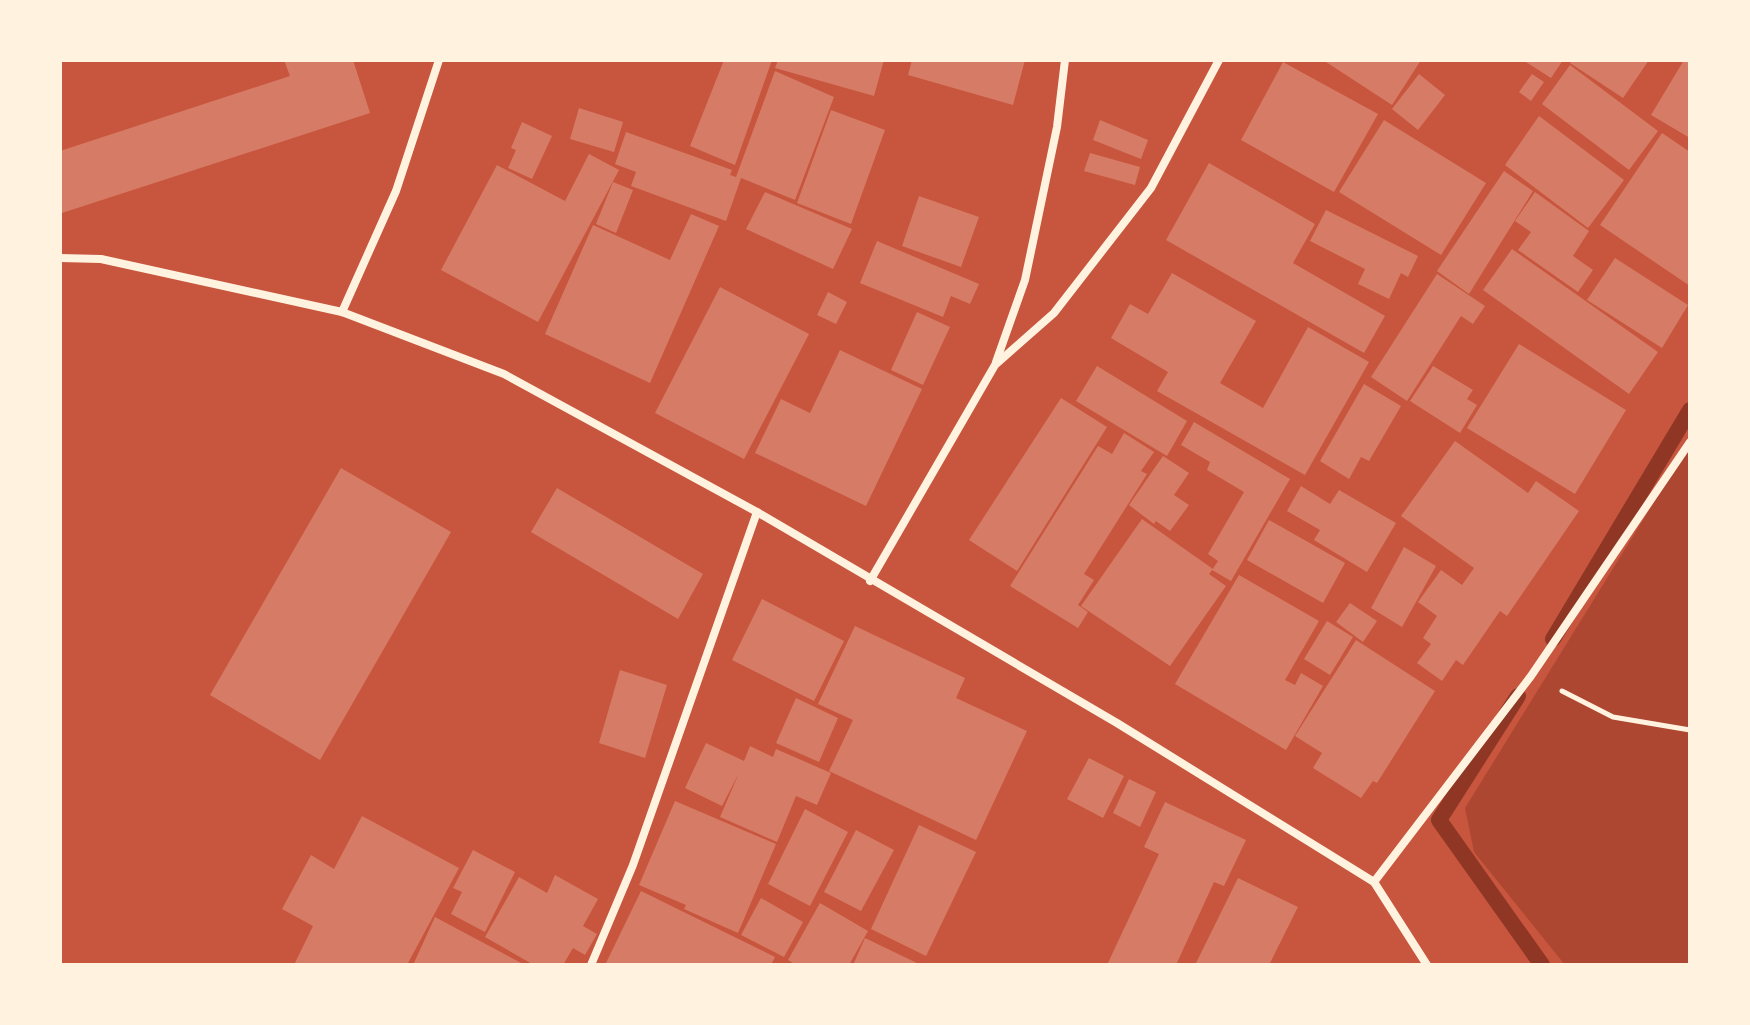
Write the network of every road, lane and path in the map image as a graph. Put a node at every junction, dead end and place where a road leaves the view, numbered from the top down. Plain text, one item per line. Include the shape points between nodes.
1 (439, 60) edge
2 (1065, 60) edge
3 (1219, 60) edge
4 (60, 258) edge
5 (342, 312) junction
6 (995, 365) junction
7 (1690, 442) edge
8 (757, 512) junction
9 (870, 581) junction
10 (1531, 676) junction
11 (1690, 730) edge
12 (1374, 882) junction
13 (591, 965) edge
14 (1427, 965) edge

1 - 5 street via 396,191
2 - 6 street via 1057,127 1025,280
3 - 6 street via 1151,188 1054,313
4 - 5 street via 101,259
5 - 8 street via 504,374
6 - 9 street
7 - 10 street
8 - 9 street
8 - 13 street via 633,865
9 - 12 street via 1117,723
10 - 11 path via 1613,717
10 - 12 street
12 - 14 street

